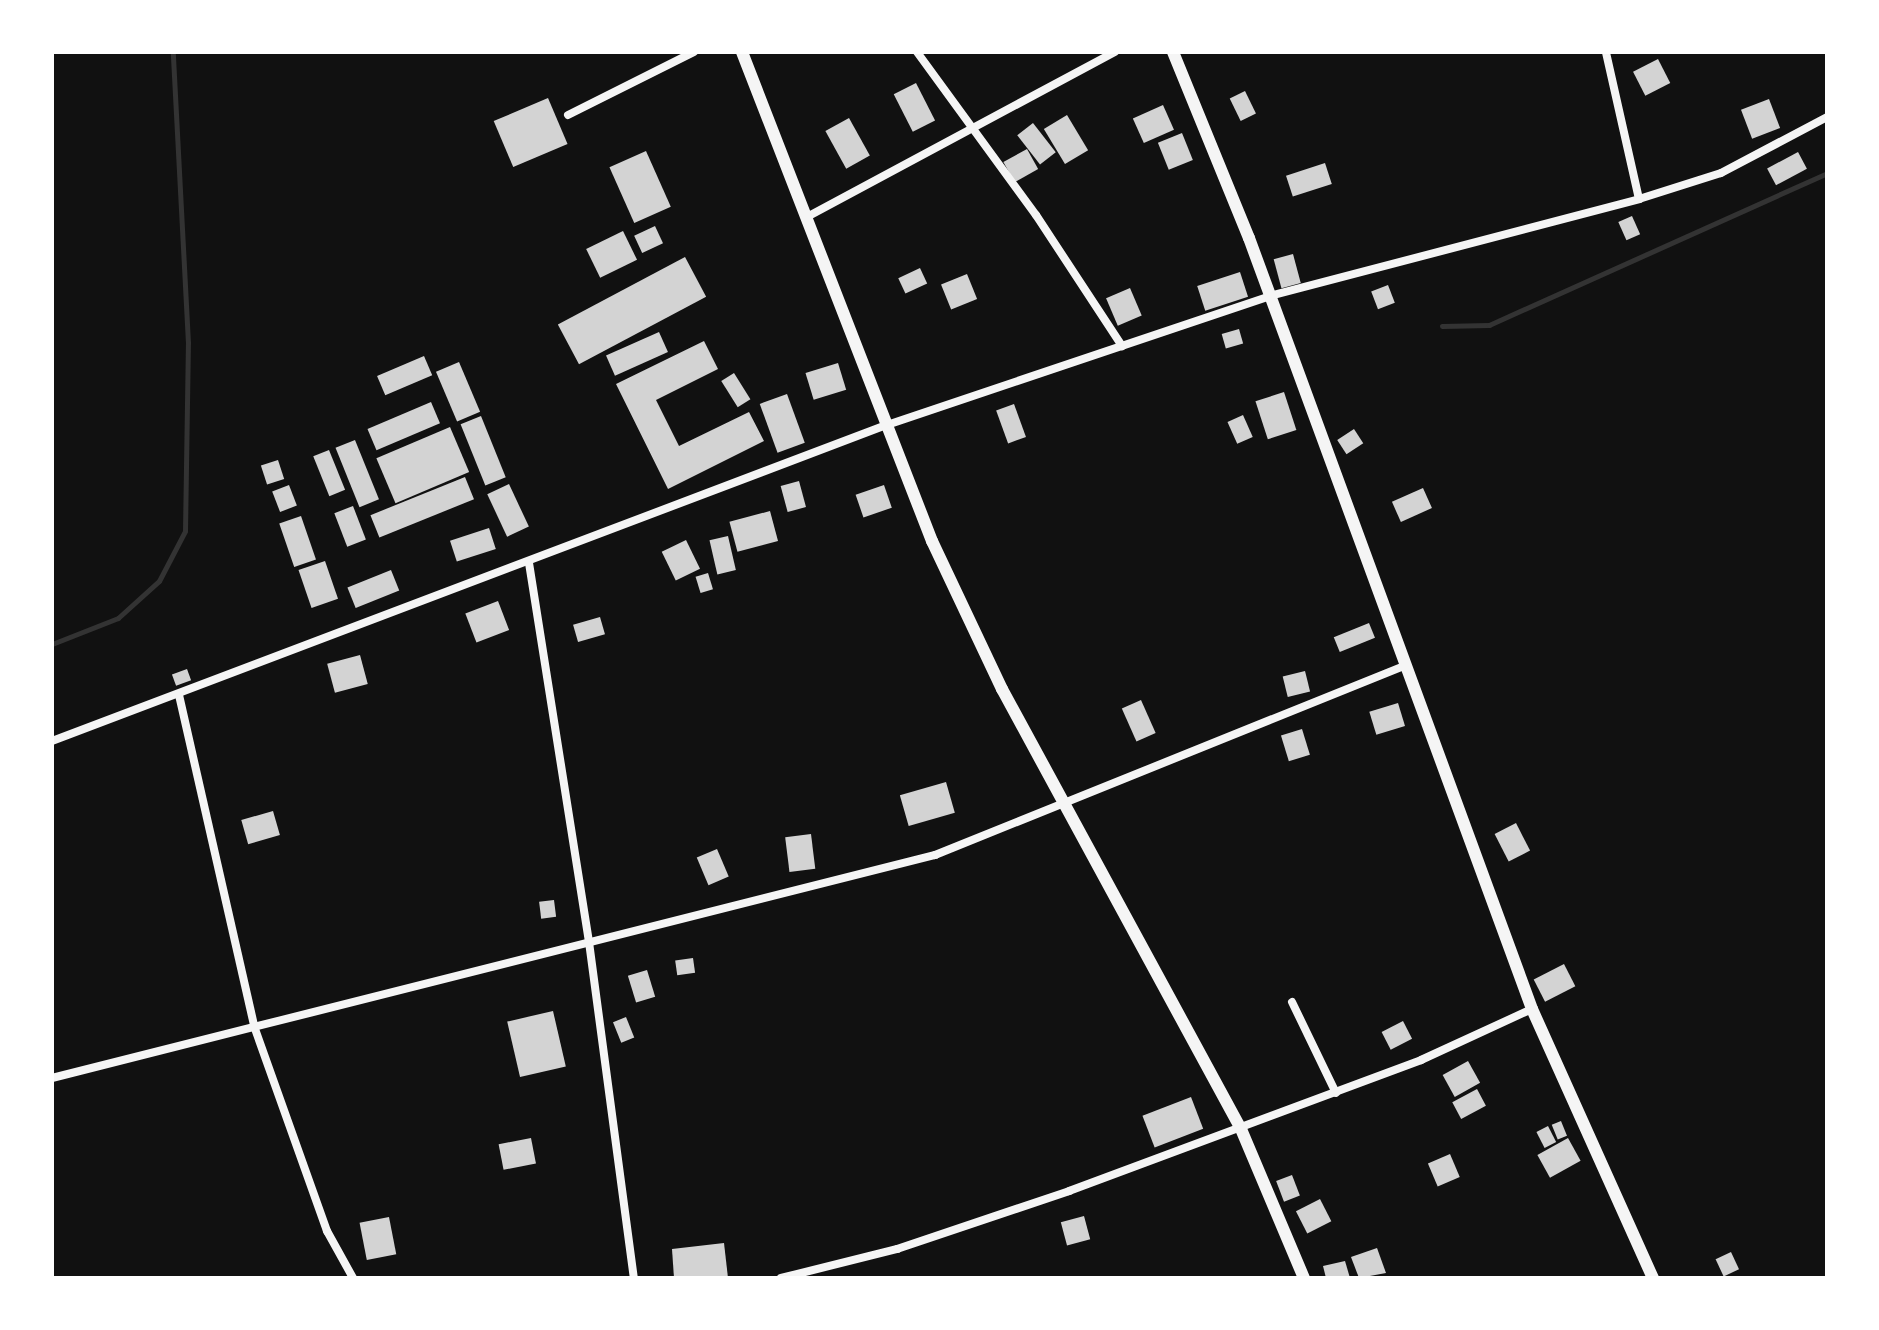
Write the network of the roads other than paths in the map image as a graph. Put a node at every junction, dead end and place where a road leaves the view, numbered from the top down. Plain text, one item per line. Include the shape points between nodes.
1 (694, 52) edge
2 (742, 52) edge
3 (917, 52) edge
4 (1115, 52) edge
5 (1173, 52) edge
6 (1606, 52) edge
7 (568, 115) dead end
8 (1827, 117) edge
9 (971, 128) junction
10 (1639, 199) junction
11 (804, 219) junction
12 (1270, 296) junction
13 (1122, 346) junction
14 (884, 426) junction
15 (529, 563) junction
16 (1404, 666) junction
17 (179, 695) junction
18 (52, 741) edge
19 (1067, 801) junction
20 (589, 942) junction
21 (1292, 1002) dead end
22 (1532, 1009) junction
23 (254, 1026) junction
24 (52, 1078) edge
25 (1336, 1093) junction
26 (1241, 1129) junction
27 (353, 1278) edge
28 (634, 1278) edge
29 (781, 1278) edge
30 (1304, 1278) edge
31 (1653, 1278) edge

1 - 7 street
2 - 11 street
3 - 9 street
4 - 9 street
5 - 12 street
6 - 10 street
8 - 10 street via 1721,173
9 - 11 street
9 - 13 street
10 - 12 street
11 - 14 street
12 - 13 street
12 - 16 street
13 - 14 street
14 - 15 street
14 - 19 street via 1002,689
15 - 17 street
15 - 20 street
16 - 19 street
16 - 22 street
17 - 18 street
17 - 23 street
19 - 20 street via 935,855
19 - 26 street
20 - 23 street
20 - 28 street
21 - 25 street
22 - 25 street
22 - 31 street
23 - 24 street
23 - 27 street via 327,1231
25 - 26 street
26 - 29 street via 897,1249
26 - 30 street

